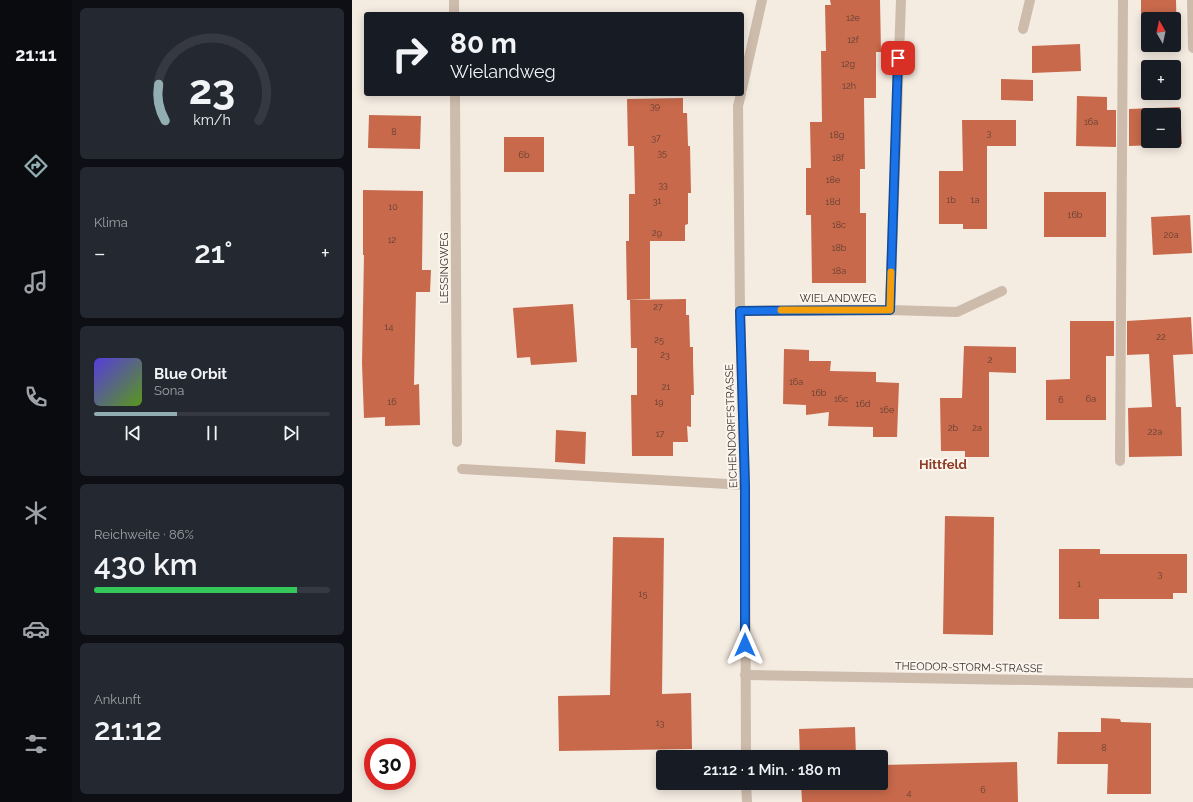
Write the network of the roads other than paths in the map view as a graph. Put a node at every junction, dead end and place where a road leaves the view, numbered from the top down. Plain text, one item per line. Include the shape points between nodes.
1 (454, 0) edge
2 (762, 0) edge
3 (901, 0) edge
4 (1030, 0) edge
5 (1123, 0) edge
6 (1192, 0) edge
7 (454, 12) edge
8 (1023, 29) dead end
9 (1193, 48) edge
10 (744, 80) edge
11 (455, 96) edge
12 (740, 96) edge
13 (1002, 291) dead end
14 (890, 310) junction
15 (740, 311) junction
16 (457, 442) dead end
17 (1120, 461) dead end
18 (462, 469) dead end
19 (745, 486) junction
20 (745, 674) junction
21 (1193, 684) edge
22 (746, 750) edge
23 (746, 790) edge
24 (746, 802) edge

1 - 7 street
2 - 10 street
3 - 14 street
4 - 8 street
5 - 17 street
6 - 9 street
11 - 16 street, LESSINGWEG
12 - 15 street, EICHENDORFFSTRASSE via 738,106
13 - 14 street, WIELANDWEG via 956,312
14 - 15 street, WIELANDWEG
15 - 19 street, EICHENDORFFSTRASSE
18 - 19 street
19 - 20 street, EICHENDORFFSTRASSE
20 - 21 street, THEODOR-STORM-STRASSE
20 - 22 street, EICHENDORFFSTRASSE
23 - 24 street

